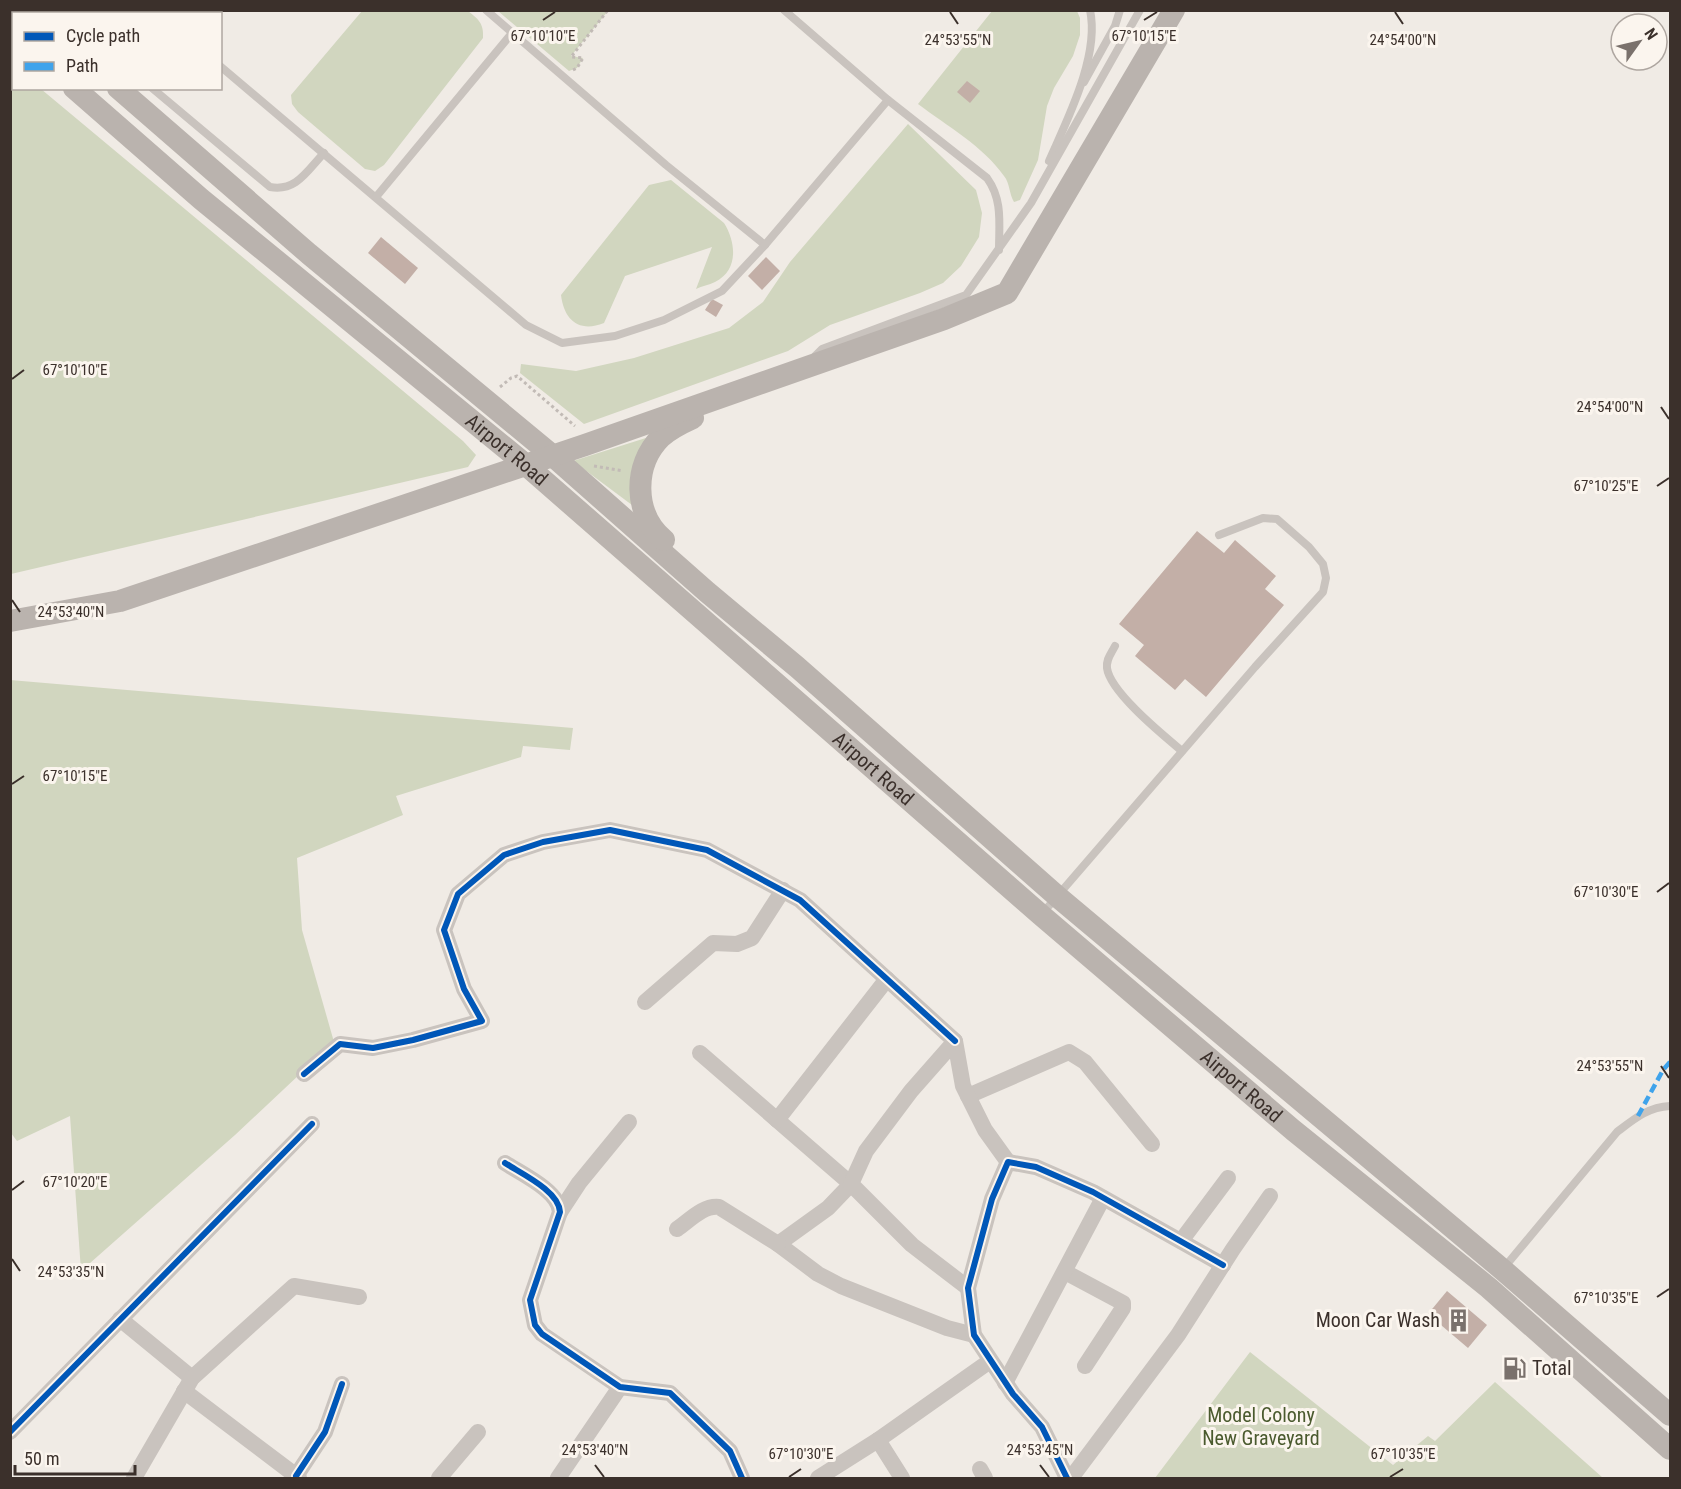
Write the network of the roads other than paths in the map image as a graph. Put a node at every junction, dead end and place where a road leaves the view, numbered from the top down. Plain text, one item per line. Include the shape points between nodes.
1 (486, 10) edge
2 (784, 10) edge
3 (1090, 10) edge
4 (1120, 10) edge
5 (1140, 10) edge
6 (1174, 10) edge
7 (512, 33) junction
8 (222, 68) edge
9 (76, 90) edge
10 (154, 90) edge
11 (126, 91) edge
12 (1078, 93) junction
13 (888, 100) junction
14 (324, 153) junction
15 (376, 197) junction
16 (1031, 203) junction
17 (765, 245) junction
18 (999, 250) junction
19 (801, 369) junction
20 (758, 384) junction
21 (553, 456) junction
22 (525, 465) junction
23 (1219, 535) dead end
24 (707, 592) junction
25 (10, 621) edge
26 (1115, 646) dead end
27 (1182, 752) junction
28 (783, 890) junction
29 (1058, 897) junction
30 (1041, 915) junction
31 (887, 979) junction
32 (645, 1002) dead end
33 (955, 1041) junction
34 (700, 1053) dead end
35 (304, 1074) dead end
36 (968, 1096) junction
37 (1671, 1106) edge
38 (777, 1120) junction
39 (629, 1122) dead end
40 (312, 1124) dead end
41 (1152, 1144) dead end
42 (1008, 1162) junction
43 (505, 1163) dead end
44 (1228, 1178) dead end
45 (850, 1184) junction
46 (1270, 1196) dead end
47 (1103, 1198) junction
48 (560, 1212) junction
49 (676, 1229) dead end
50 (1181, 1241) junction
51 (778, 1244) junction
52 (1223, 1265) junction
53 (1503, 1270) junction
54 (1065, 1272) junction
55 (968, 1288) junction
56 (359, 1297) dead end
57 (120, 1319) junction
58 (974, 1335) junction
59 (990, 1361) junction
60 (1085, 1366) dead end
61 (1005, 1383) junction
62 (342, 1384) dead end
63 (188, 1385) junction
64 (620, 1387) junction
65 (1671, 1415) edge
66 (10, 1432) edge
67 (478, 1432) dead end
68 (878, 1440) junction
69 (1671, 1449) edge
70 (298, 1477) edge
71 (134, 1479) edge
72 (439, 1479) edge
73 (558, 1479) edge
74 (742, 1479) edge
75 (818, 1479) edge
76 (902, 1479) edge
77 (1069, 1479) edge

1 - 7 lane
2 - 13 lane
3 - 12 lane via 1092,42
4 - 12 lane
5 - 16 lane
6 - 19 main road via 1007,293
7 - 15 lane
7 - 17 lane
8 - 14 lane
9 - 22 main road, Airport Road via 201,199
10 - 14 lane via 270,187 292,187
11 - 21 main road, Airport Road via 309,254
12 - 16 lane
13 - 17 lane
13 - 18 lane via 987,178 1000,203
14 - 15 lane
15 - 17 lane via 526,325 562,343 615,336 664,320 722,291
16 - 18 lane
18 - 19 lane via 966,295 822,349
19 - 20 main road
20 - 21 main road
20 - 24 main road via 663,435 647,457 641,475 642,506 649,525 686,558
21 - 22 main road
21 - 24 main road, Airport Road
22 - 25 main road via 120,601
22 - 30 main road, Airport Road
23 - 27 lane via 1263,518 1277,519 1323,564 1326,579 1323,592
24 - 29 main road, Airport Road
26 - 27 lane via 1107,659 1116,688
27 - 29 lane
28 - 31 street via 800,900
28 - 32 street via 752,938 736,944 713,943
28 - 35 street via 707,850 610,830 543,842 504,855 458,894 444,930 464,989 482,1021 373,1048 339,1044
29 - 30 lane
29 - 53 main road, Airport Road
30 - 69 main road, Airport Road via 1293,1130 1489,1288
31 - 33 street
31 - 38 street
33 - 36 street
33 - 45 street via 866,1150
34 - 38 street
36 - 41 street via 1069,1052 1085,1062
36 - 42 street via 985,1130
37 - 53 lane via 1657,1107 1638,1116 1617,1132
38 - 45 street
39 - 48 street
40 - 57 street
42 - 47 street via 1036,1167
42 - 55 street via 992,1199
43 - 48 street via 550,1193 560,1205
44 - 50 street
45 - 51 street via 828,1208
45 - 55 street via 912,1245
46 - 52 street
47 - 50 street
47 - 54 street
48 - 64 street via 530,1300 535,1324 542,1334
49 - 51 street via 713,1206
50 - 52 street
51 - 58 street via 841,1286
52 - 77 street via 1178,1335
53 - 65 main road, Airport Road
54 - 60 street via 1123,1303
54 - 61 street
55 - 58 street
56 - 63 street via 294,1286
57 - 63 street
57 - 66 street
58 - 59 street
59 - 61 street
59 - 68 street
61 - 77 street via 1042,1427
62 - 70 street via 325,1432
63 - 70 street
63 - 71 street
64 - 73 street
64 - 74 street via 670,1393 730,1451
67 - 72 street
68 - 75 street
68 - 76 street

